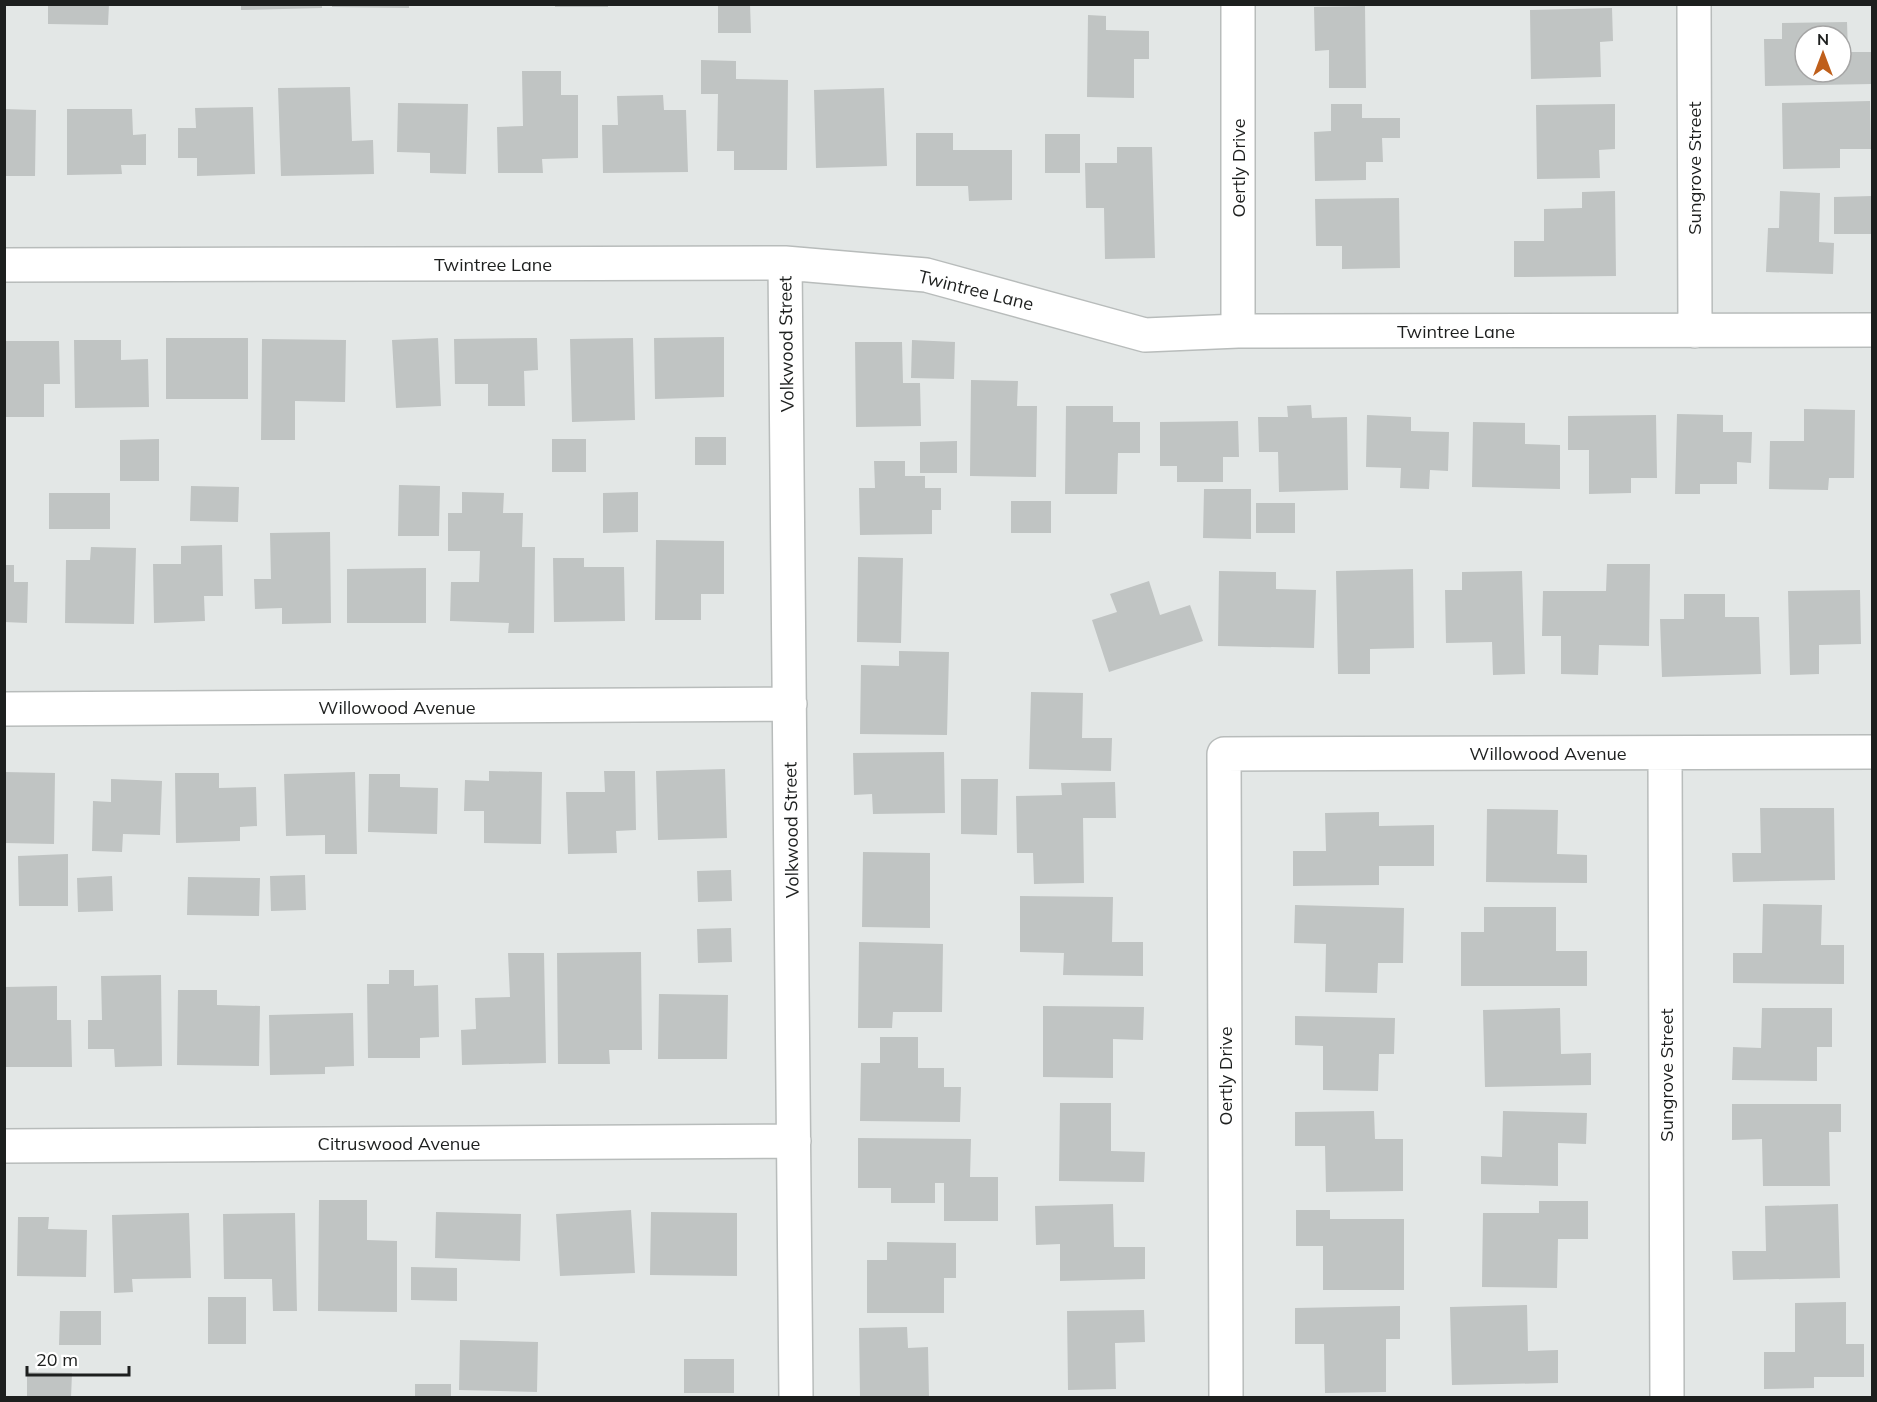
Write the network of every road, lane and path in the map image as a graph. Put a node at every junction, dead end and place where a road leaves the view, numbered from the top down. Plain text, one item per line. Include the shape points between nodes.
1 (1238, 4) edge
2 (1694, 4) edge
3 (785, 263) junction
4 (4, 265) edge
5 (1872, 330) edge
6 (1238, 331) junction
7 (1695, 331) junction
8 (790, 704) junction
9 (4, 709) edge
10 (1872, 752) edge
11 (1665, 753) junction
12 (1224, 754) joint
13 (794, 1141) junction
14 (4, 1146) edge
15 (796, 1398) edge
16 (1226, 1398) edge
17 (1667, 1398) edge

1 - 6 street, Oertly Drive
2 - 7 street, Sungrove Street
3 - 4 street, Twintree Lane
3 - 6 street, Twintree Lane via 926,275 1145,335
3 - 8 street, Volkwood Street
5 - 7 street, Twintree Lane
6 - 7 street, Twintree Lane
8 - 9 street, Willowood Avenue
8 - 13 street, Volkwood Street
10 - 11 street, Willowood Avenue
11 - 12 street, Willowood Avenue
11 - 17 street, Sungrove Street
12 - 16 street, Oertly Drive
13 - 14 street, Citruswood Avenue
13 - 15 street, Volkwood Street

